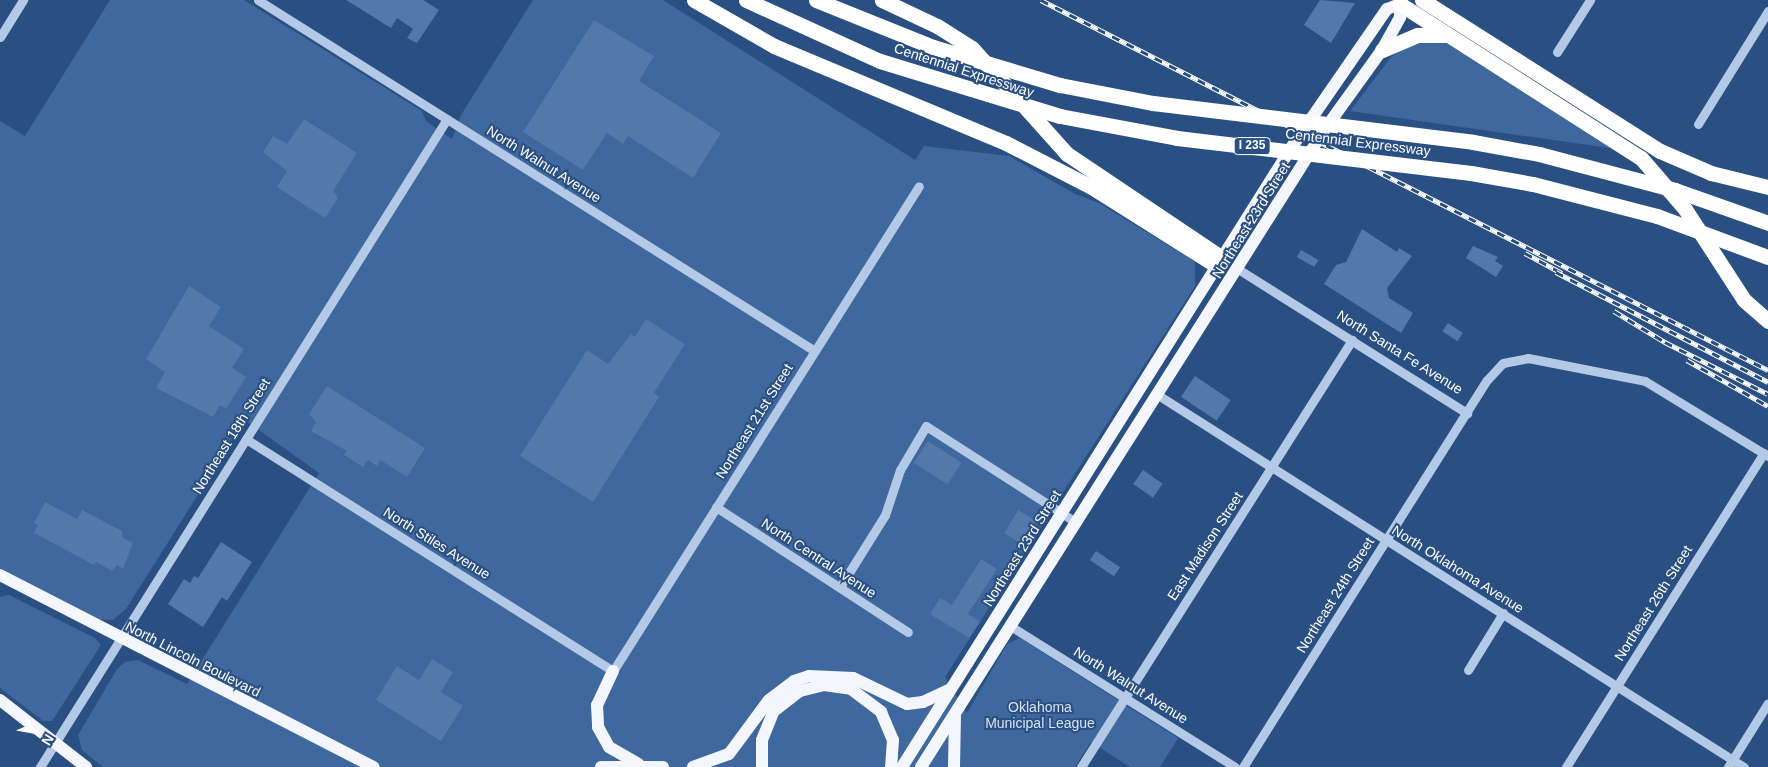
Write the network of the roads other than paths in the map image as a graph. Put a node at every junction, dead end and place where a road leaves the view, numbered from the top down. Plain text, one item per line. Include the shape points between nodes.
1 (23, 0) edge
2 (258, 0) edge
3 (694, 0) edge
4 (746, 0) edge
5 (816, 0) edge
6 (882, 0) edge
7 (1422, 0) edge
8 (1590, 0) edge
9 (1399, 1) edge
10 (1768, 11) edge
11 (1447, 35) junction
12 (0, 37) edge
13 (1382, 50) junction
14 (1557, 52) dead end
15 (447, 119) junction
16 (1698, 124) dead end
17 (919, 186) dead end
18 (1768, 187) edge
19 (1768, 223) edge
20 (1768, 257) edge
21 (1222, 258) junction
22 (1238, 269) junction
23 (1768, 321) edge
24 (1352, 340) junction
25 (815, 351) junction
26 (1158, 395) junction
27 (1467, 413) junction
28 (246, 439) junction
29 (1766, 454) edge
30 (1272, 467) junction
31 (716, 507) junction
32 (1062, 512) junction
33 (1078, 523) junction
34 (1386, 540) junction
35 (0, 575) edge
36 (840, 587) junction
37 (1503, 613) junction
38 (1012, 627) junction
39 (908, 632) dead end
40 (120, 639) junction
41 (1468, 670) dead end
42 (613, 671) junction
43 (1616, 686) junction
44 (951, 689) junction
45 (1124, 697) junction
46 (0, 700) edge
47 (1768, 703) edge
48 (955, 714) junction
49 (55, 743) junction
50 (1730, 763) edge
51 (639, 764) junction
52 (40, 767) edge
53 (86, 767) edge
54 (374, 767) edge
55 (601, 767) edge
56 (664, 767) edge
57 (693, 767) edge
58 (762, 767) edge
59 (891, 767) edge
60 (902, 767) edge
61 (921, 767) edge
62 (954, 767) edge
63 (1081, 767) edge
64 (1235, 767) edge
65 (1243, 767) edge
66 (1566, 767) edge
67 (1744, 767) edge

1 - 12 street
2 - 15 street, North Walnut Avenue
3 - 21 highway via 774,46 951,120 1093,188 1209,261
4 - 20 highway, Centennial Expressway / I 235, bridge via 880,61 1060,116 1177,138 1471,172 1533,184 1657,216
5 - 19 highway, Centennial Expressway / I 235, bridge via 933,47 1060,85 1163,104 1473,142 1539,154 1675,190
6 - 21 highway, bridge via 956,37 988,62 1067,154
7 - 18 highway via 1660,151 1711,174
8 - 14 street
9 - 11 highway
9 - 13 main road, Northeast 23rd Street via 1400,17
9 - 21 main road, Northeast 23rd Street via 1387,9 1291,148
10 - 16 street
11 - 13 highway via 1418,35
11 - 23 highway via 1623,145 1653,168 1685,209 1736,289
13 - 22 main road, Northeast 23rd Street via 1325,129
15 - 25 street, North Walnut Avenue
15 - 28 street, Northeast 18th Street
17 - 25 street, Northeast 21st Street
21 - 22 main road, North Santa Fe Avenue
21 - 32 main road, Northeast 23rd Street
22 - 24 street, North Santa Fe Avenue
22 - 26 main road, Northeast 23rd Street
24 - 27 street, North Santa Fe Avenue
24 - 30 street, East Madison Street
25 - 31 street, Northeast 21st Street
26 - 30 street, North Oklahoma Avenue
26 - 33 main road, Northeast 23rd Street
27 - 29 street, North Santa Fe Avenue via 1497,368 1514,359 1528,358 1645,381
27 - 34 street, Northeast 24th Street
28 - 40 street, Northeast 18th Street
28 - 42 street, North Stiles Avenue
29 - 43 street, Northeast 26th Street
30 - 34 street, North Oklahoma Avenue
30 - 45 street, East Madison Street
31 - 36 street, North Central Avenue
31 - 42 street, Northeast 21st Street
32 - 33 street
32 - 36 street via 926,426 900,470 886,515
32 - 44 main road, Northeast 23rd Street
33 - 38 main road, Northeast 23rd Street
34 - 37 street, North Oklahoma Avenue
34 - 65 street, Northeast 24th Street
35 - 40 main road, North Lincoln Boulevard
36 - 39 street, North Central Avenue
37 - 41 street
37 - 43 street, North Oklahoma Avenue
38 - 45 street, North Walnut Avenue
38 - 48 main road, Northeast 23rd Street
40 - 49 street, Northeast 18th Street
40 - 54 main road, North Lincoln Boulevard
42 - 51 main road via 597,705 598,727 609,747
43 - 50 street, North Oklahoma Avenue
43 - 66 street, Northeast 26th Street
44 - 57 main road via 923,702 907,704 853,678 808,676 794,681 769,700 729,754
44 - 60 main road, Northeast 23rd Street
45 - 63 street, East Madison Street
45 - 64 street, North Walnut Avenue
46 - 49 main road
47 - 50 street
48 - 61 main road, Northeast 23rd Street
48 - 62 main road
49 - 52 street, Northeast 18th Street
49 - 53 main road
50 - 67 street, North Oklahoma Avenue
51 - 55 main road
51 - 56 main road
58 - 59 main road via 762,740 774,711 800,691 824,685 851,689 881,712 893,740

